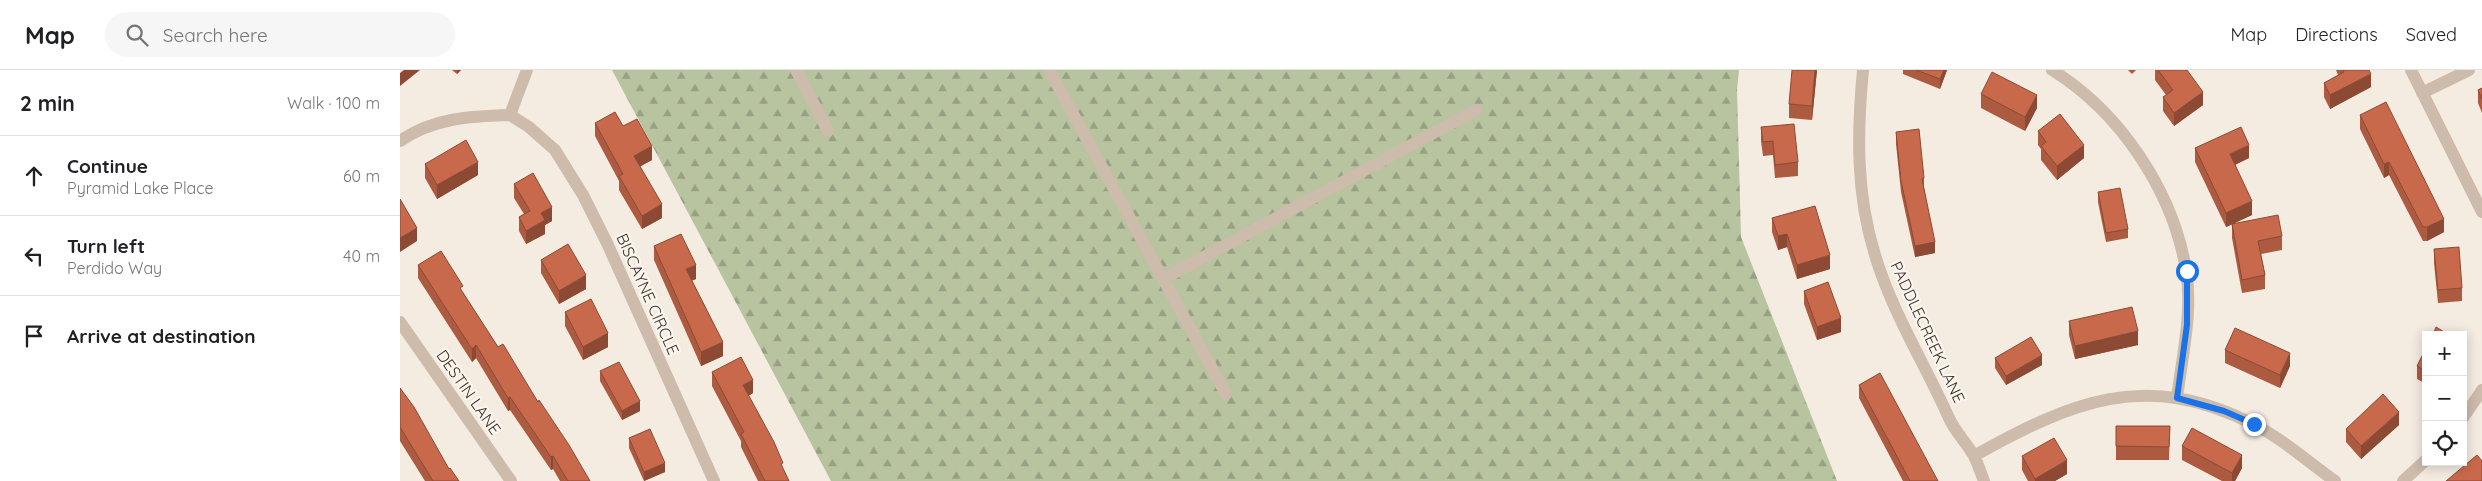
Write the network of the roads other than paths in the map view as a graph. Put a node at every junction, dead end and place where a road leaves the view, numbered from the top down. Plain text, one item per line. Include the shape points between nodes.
1 (527, 70) edge
2 (796, 70) edge
3 (1049, 70) edge
4 (1863, 70) edge
5 (2052, 70) edge
6 (2411, 70) edge
7 (2469, 70) edge
8 (2422, 93) junction
9 (1476, 110) dead end
10 (510, 115) junction
11 (828, 131) dead end
12 (400, 140) edge
13 (2482, 212) edge
14 (1163, 279) junction
15 (400, 322) edge
16 (2482, 390) edge
17 (1226, 394) dead end
18 (2177, 398) junction
19 (2467, 412) edge
20 (1974, 456) junction
21 (2422, 464) edge
22 (511, 481) edge
23 (714, 481) edge
24 (1984, 481) edge
25 (2335, 481) edge
26 (2403, 481) edge

1 - 10 street
2 - 11 street
3 - 14 street
4 - 20 street, PADDLECREEK LANE via 1858,116 1858,168 1875,255 1925,370 1950,420
5 - 18 street via 2096,103 2119,129 2166,203 2187,271 2187,325
6 - 8 street
7 - 8 street
8 - 13 street
9 - 14 street
10 - 12 street via 469,116 435,123
10 - 23 street, BISCAYNE CIRCLE via 529,127 566,163 590,207
14 - 17 street
15 - 22 street, DESTIN LANE
16 - 19 street
18 - 20 street via 2130,396 2096,400 2032,424
18 - 25 street via 2224,411 2254,424
20 - 24 street, PADDLECREEK LANE
21 - 26 street

